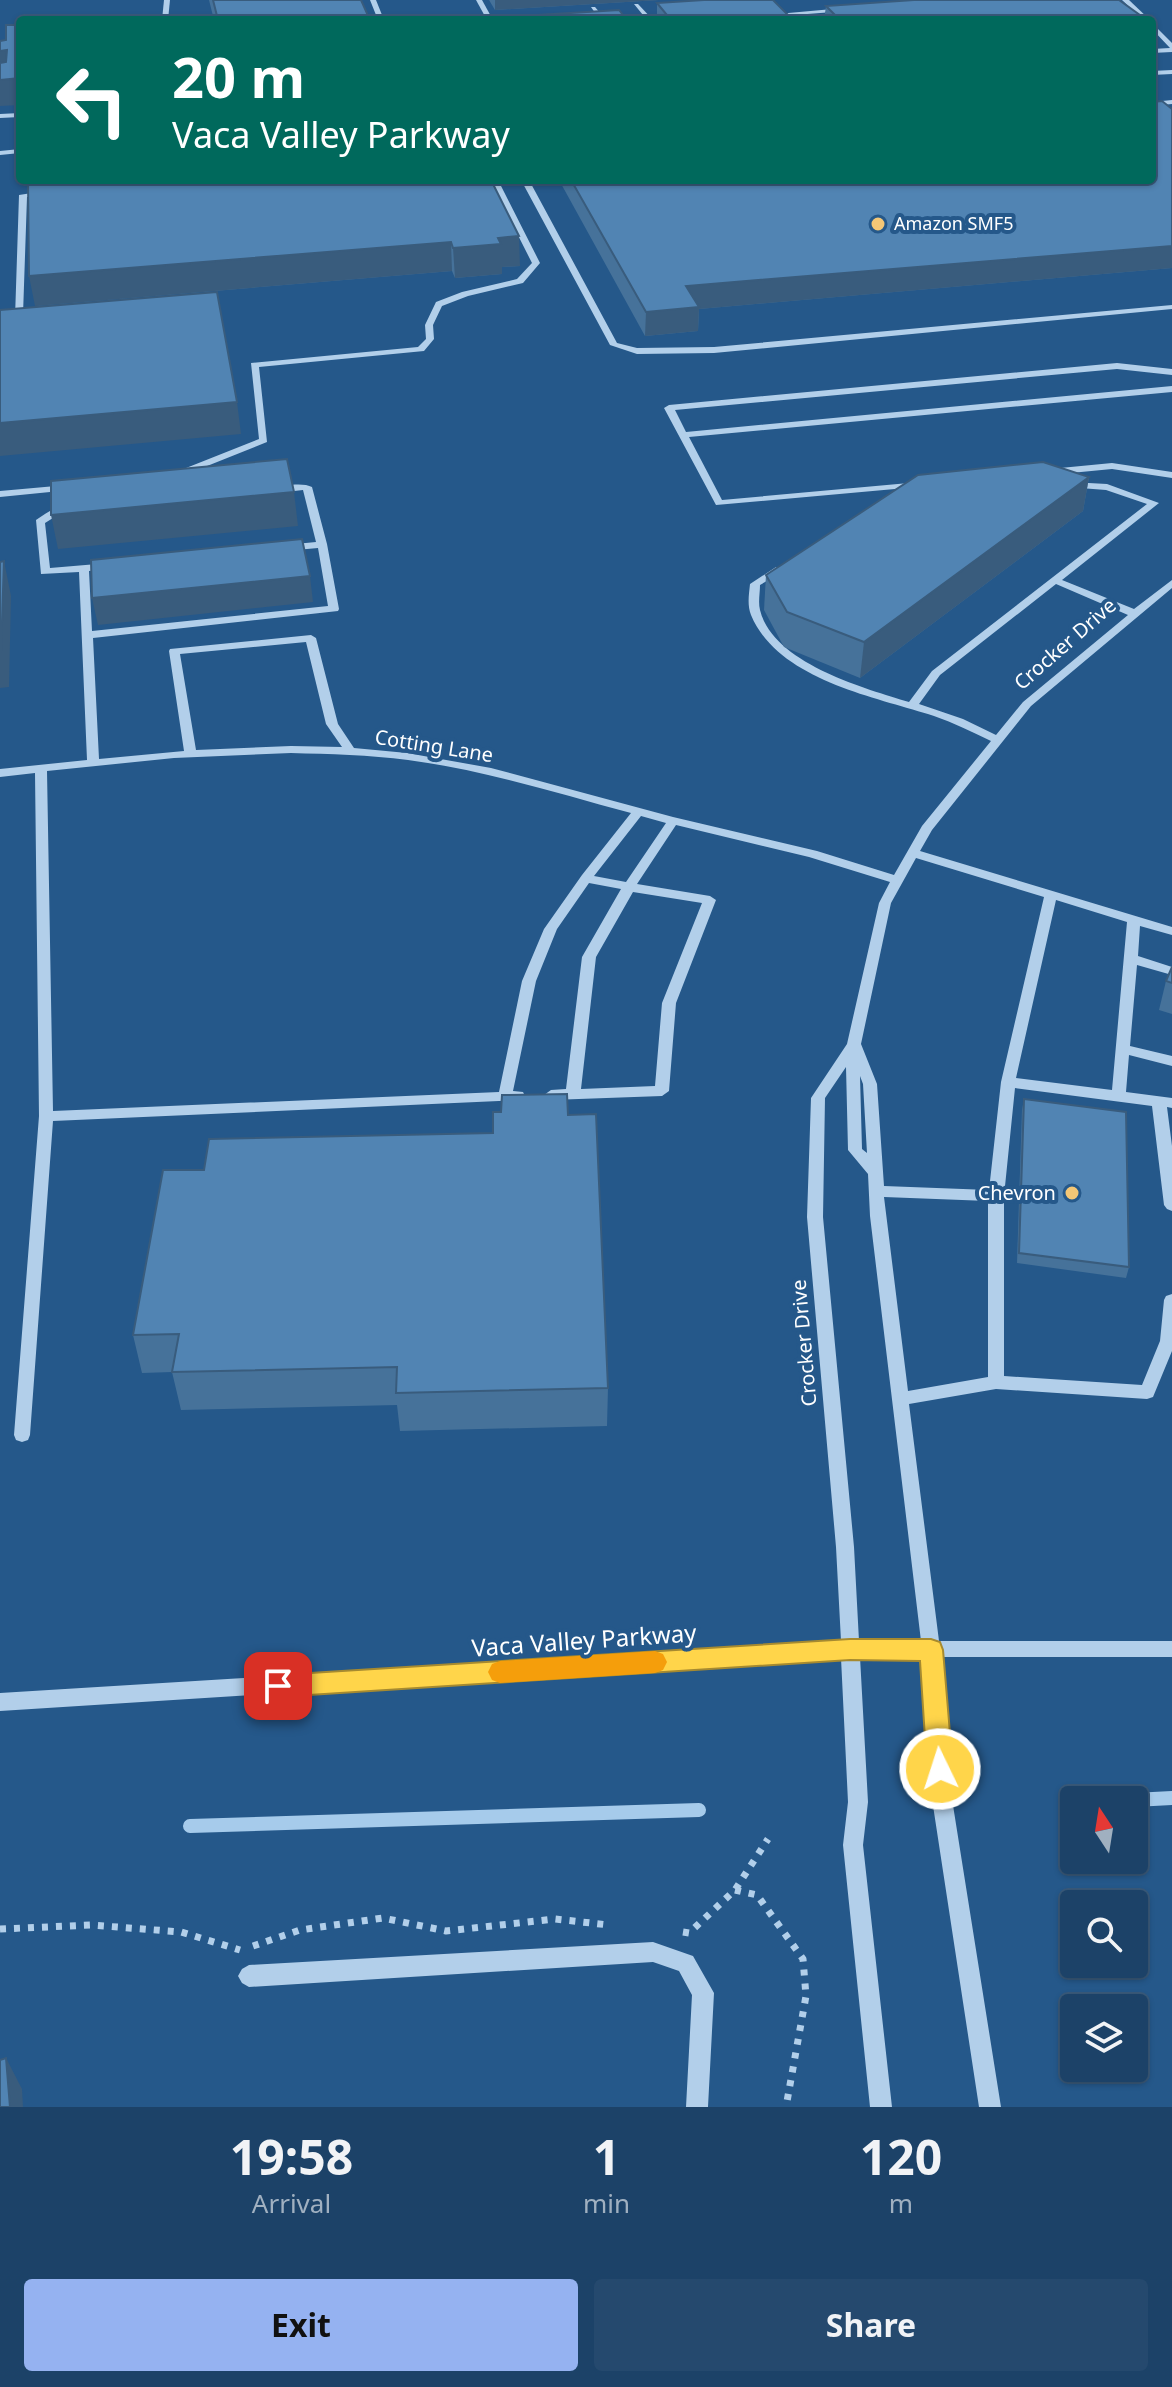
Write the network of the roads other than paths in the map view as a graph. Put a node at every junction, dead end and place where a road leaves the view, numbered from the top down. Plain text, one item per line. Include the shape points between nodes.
1 (814, 0) edge
2 (836, 0) edge
3 (1125, 0) edge
4 (636, 5) dead end
5 (777, 7) edge
6 (593, 8) edge
7 (826, 11) junction
8 (799, 13) junction
9 (784, 14) junction
10 (755, 15) edge
11 (600, 16) edge
12 (646, 16) edge
13 (802, 16) edge
14 (1143, 16) edge
15 (1156, 30) edge
16 (1172, 48) edge
17 (24, 184) edge
18 (496, 184) edge
19 (527, 184) edge
20 (54, 193) edge
21 (23, 195) junction
22 (1172, 307) edge
23 (34, 317) edge
24 (1172, 372) edge
25 (1172, 389) edge
26 (683, 435) junction
27 (1033, 473) edge
28 (1172, 475) edge
29 (164, 479) edge
30 (1048, 483) edge
31 (923, 484) edge
32 (75, 487) edge
33 (260, 491) edge
34 (0, 494) edge
35 (89, 507) edge
36 (322, 544) junction
37 (275, 549) edge
38 (795, 560) edge
39 (116, 565) edge
40 (84, 568) junction
41 (1057, 581) junction
42 (1172, 583) edge
43 (1133, 613) junction
44 (87, 635) junction
45 (911, 707) junction
46 (998, 740) junction
47 (350, 751) junction
48 (190, 752) junction
49 (93, 762) junction
50 (41, 768) junction
51 (0, 773) edge
52 (638, 812) junction
53 (673, 821) junction
54 (914, 853) junction
55 (586, 878) junction
56 (898, 881) junction
57 (629, 887) junction
58 (1051, 895) junction
59 (1134, 920) junction
60 (1172, 931) edge
61 (1131, 959) junction
62 (1172, 971) edge
63 (854, 1044) junction
64 (1123, 1049) junction
65 (1172, 1061) edge
66 (1008, 1082) junction
67 (573, 1094) junction
68 (505, 1096) junction
69 (1119, 1096) junction
70 (1166, 1102) edge
71 (46, 1116) junction
72 (876, 1191) junction
73 (996, 1196) junction
74 (1172, 1205) edge
75 (1172, 1300) edge
76 (996, 1382) junction
77 (902, 1399) junction
78 (22, 1435) dead end
79 (850, 1649) junction
80 (1172, 1649) edge
81 (931, 1650) junction
82 (0, 1702) edge
83 (249, 1976) dead end
84 (697, 2107) edge
85 (881, 2107) edge
86 (990, 2107) edge

1 - 7 street
2 - 7 street via 847,10
3 - 14 street
4 - 12 street
5 - 9 street
6 - 11 street
7 - 8 street
8 - 9 street
8 - 13 street
9 - 10 street
15 - 16 street
17 - 21 street
18 - 29 street via 536,263 520,281 439,304 429,325 430,339 421,349 254,365 264,440
19 - 22 street via 614,345 637,351 714,350
20 - 21 street
21 - 23 street via 19,318
24 - 26 street via 1117,366 669,408
25 - 26 street
26 - 31 street via 719,503
27 - 28 street via 1112,466
30 - 41 street via 1107,487 1154,503
32 - 34 street
33 - 36 street via 307,487
35 - 40 street via 58,510 40,522 45,572
36 - 37 street
36 - 44 street via 334,609
38 - 45 street via 755,584 756,614 774,644 806,667
39 - 40 street
40 - 44 street
41 - 43 street
41 - 45 street via 936,673
42 - 43 street, Crocker Drive
43 - 46 street, Crocker Drive via 1027,704
44 - 49 street
45 - 46 street
46 - 54 street, Crocker Drive via 926,829
47 - 48 street, Cotting Lane
47 - 48 street via 332,724 311,638 174,651
47 - 52 street, Cotting Lane via 464,765
48 - 49 street, Cotting Lane
49 - 50 street, Cotting Lane
50 - 51 street, Cotting Lane
50 - 71 street
52 - 53 street, Cotting Lane
52 - 55 street
53 - 56 street, Cotting Lane via 846,860
53 - 57 street
54 - 56 street, Crocker Drive
54 - 58 street
55 - 57 street
55 - 68 street via 551,929 529,981
56 - 63 street, Crocker Drive via 885,903
57 - 67 street via 589,957
57 - 67 street via 710,900 669,1003 662,1091
58 - 59 street
58 - 66 street
59 - 60 street
59 - 61 street
61 - 62 street
61 - 64 street
63 - 72 street via 870,1084
63 - 79 street, Crocker Drive via 818,1098 815,1217
64 - 65 street
64 - 69 street
66 - 69 street
66 - 73 street
67 - 68 street
68 - 71 street
69 - 70 street
70 - 74 street
71 - 78 street
72 - 73 street
72 - 77 street
73 - 76 street
75 - 76 street via 1168,1341 1147,1392
76 - 77 street
77 - 81 street
79 - 81 street, Vaca Valley Parkway
79 - 82 street, Vaca Valley Parkway
79 - 85 street, Crocker Drive via 858,1802 853,1845
80 - 81 street, Vaca Valley Parkway
81 - 86 street via 942,1799
83 - 84 street via 653,1952 686,1963 703,1993

